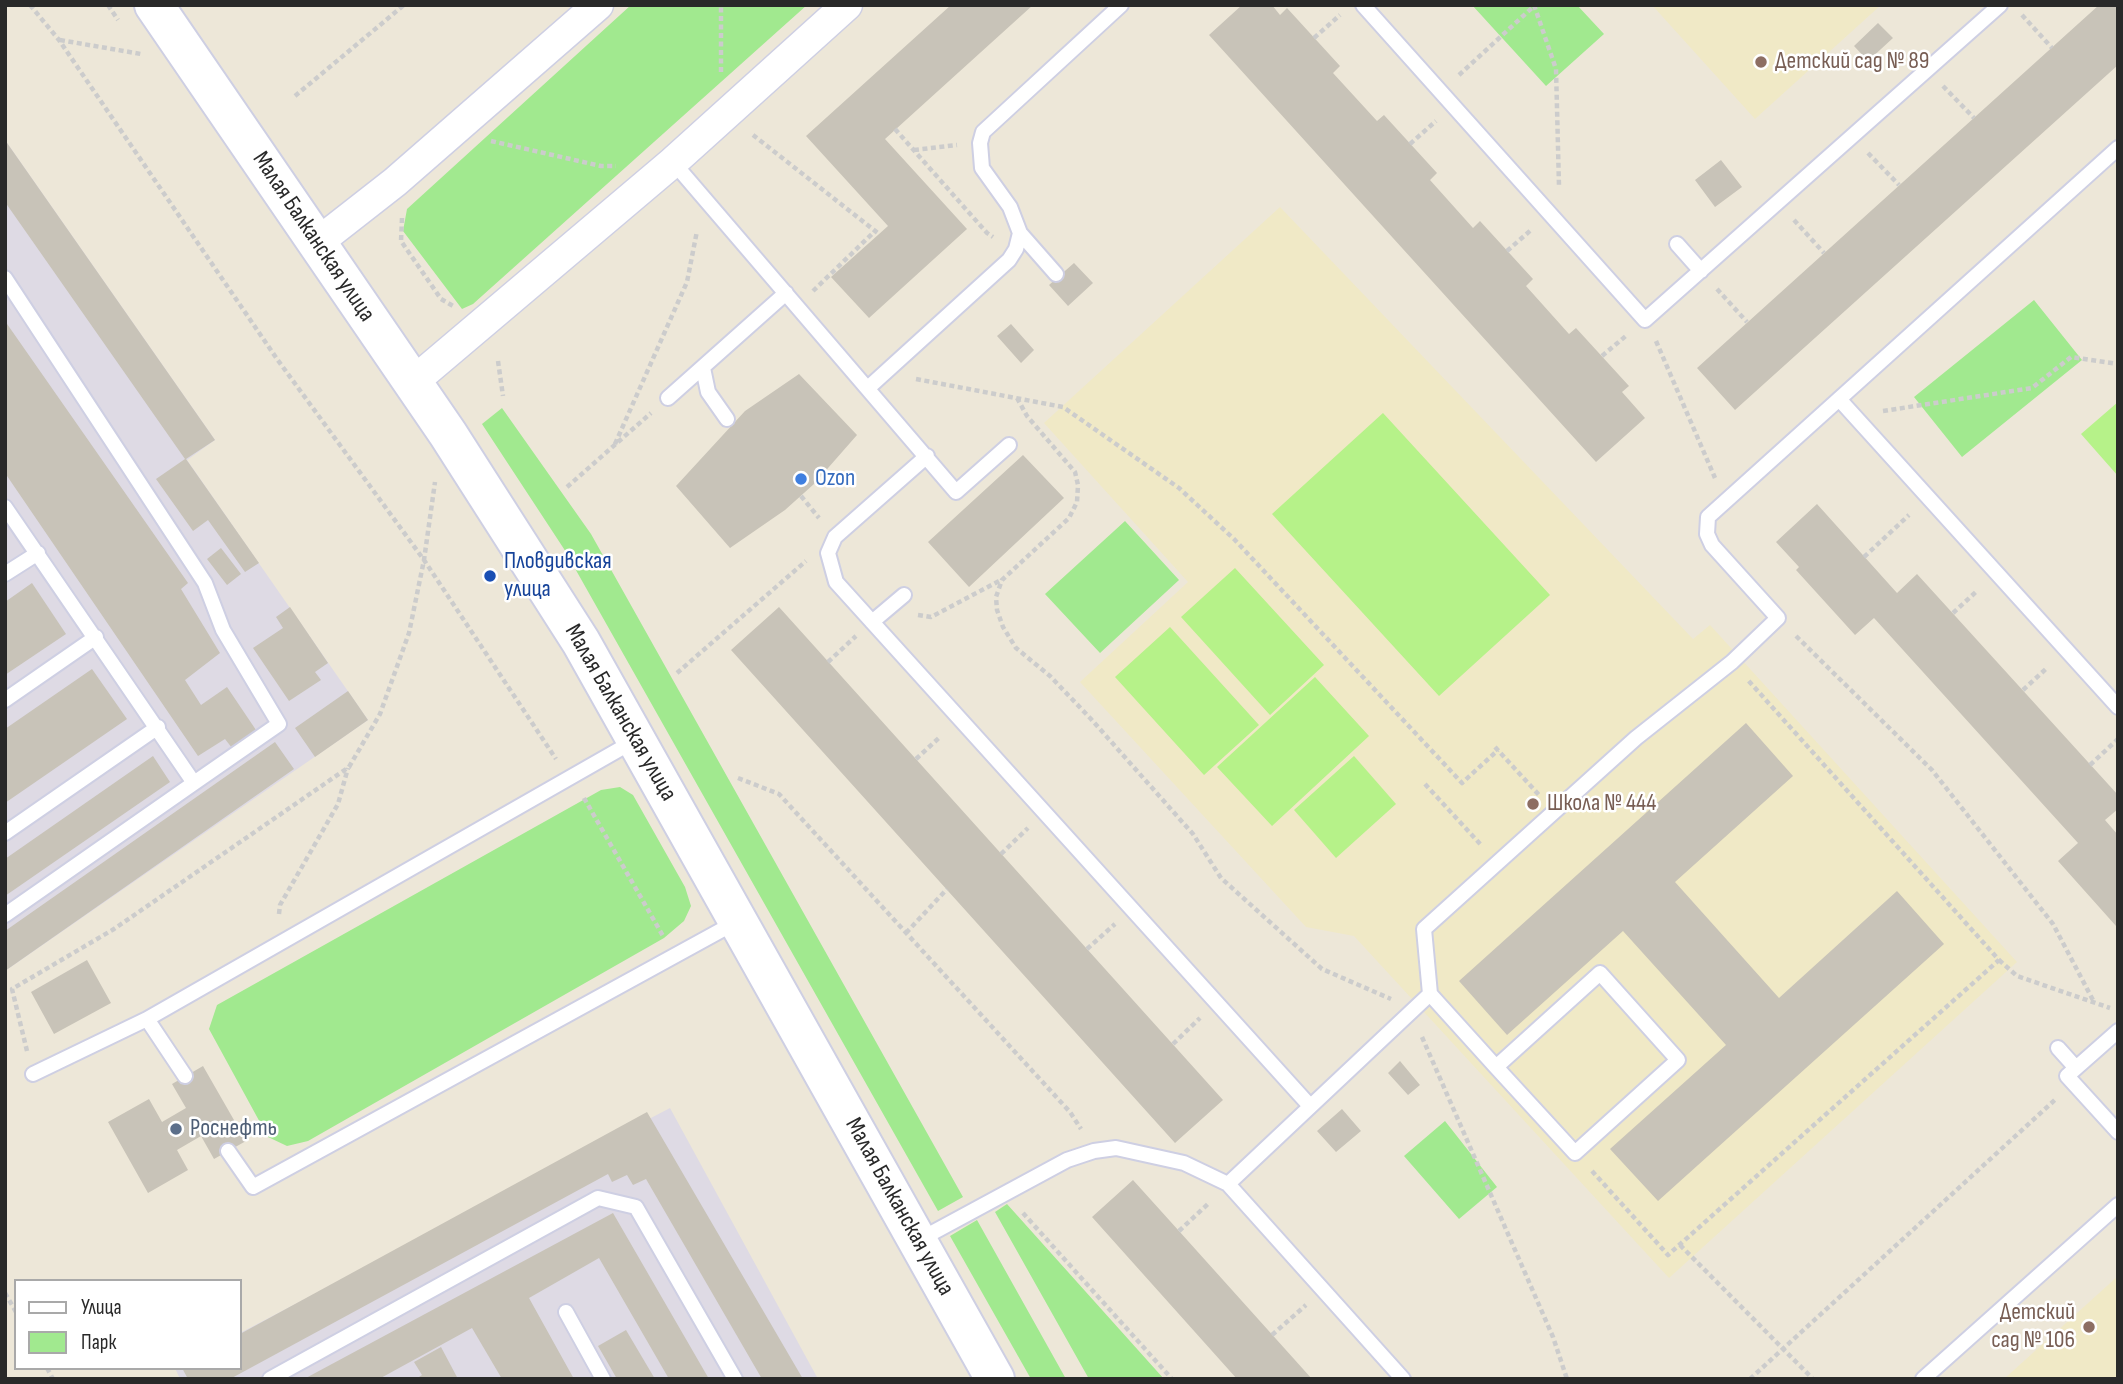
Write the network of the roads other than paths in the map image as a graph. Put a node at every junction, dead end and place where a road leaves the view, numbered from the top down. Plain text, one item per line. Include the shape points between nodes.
1 (154, 5) edge
2 (598, 5) edge
3 (847, 5) edge
4 (1121, 5) edge
5 (1363, 5) edge
6 (2000, 5) edge
7 (2118, 148) edge
8 (673, 162) junction
9 (1020, 233) junction
10 (317, 243) junction
11 (1677, 244) dead end
12 (1701, 271) junction
13 (1056, 274) dead end
14 (5, 278) edge
15 (786, 293) junction
16 (703, 368) junction
17 (413, 382) junction
18 (868, 388) junction
19 (668, 398) road end
20 (1839, 399) junction
21 (727, 419) dead end
22 (1009, 445) dead end
23 (927, 456) junction
24 (5, 507) edge
25 (37, 553) junction
26 (5, 574) edge
27 (904, 595) dead end
28 (872, 622) junction
29 (96, 637) junction
30 (5, 700) edge
31 (2118, 707) edge
32 (158, 727) junction
33 (635, 740) junction
34 (194, 783) junction
35 (5, 833) edge
36 (5, 915) edge
37 (738, 921) junction
38 (1430, 994) junction
39 (147, 1019) junction
40 (2118, 1031) edge
41 (2058, 1048) dead end
42 (1496, 1067) junction
43 (2076, 1068) junction
44 (33, 1074) road end
45 (185, 1076) dead end
46 (1310, 1106) junction
47 (2118, 1132) edge
48 (228, 1151) dead end
49 (1228, 1184) junction
50 (2118, 1205) edge
51 (917, 1240) junction
52 (566, 1312) dead end
53 (270, 1379) edge
54 (603, 1379) edge
55 (735, 1379) edge
56 (995, 1379) edge
57 (1403, 1379) edge
58 (1923, 1379) edge

1 - 10 street, Малая Балканская улица
2 - 10 street via 453,133
3 - 8 street
4 - 9 lane via 992,121 980,143 982,169 1010,207
5 - 12 lane via 1645,320
6 - 12 lane
7 - 20 lane
8 - 15 lane
8 - 17 street
9 - 13 lane
9 - 18 lane via 1009,260
10 - 17 street, Малая Балканская улица
11 - 12 lane
14 - 34 lane via 205,583 223,630 279,724
15 - 16 lane
15 - 18 lane
16 - 19 lane
16 - 21 lane via 708,392
17 - 33 street, Малая Балканская улица via 524,550
18 - 23 lane
20 - 31 lane
20 - 38 lane via 1708,517 1712,545 1778,618 1636,738 1424,929
22 - 23 lane via 956,492
23 - 28 lane via 835,537 828,552 836,582
24 - 25 lane
25 - 26 lane
25 - 29 lane
27 - 28 lane
28 - 46 lane
29 - 30 lane
29 - 32 lane
32 - 34 lane
32 - 35 lane
33 - 37 street, Малая Балканская улица
33 - 39 lane
34 - 36 lane
37 - 48 lane via 253,1187
37 - 51 street, Малая Балканская улица
38 - 42 lane
38 - 46 lane
39 - 44 lane
39 - 45 lane
40 - 43 lane
41 - 43 lane
42 - 42 lane via 1600,973 1678,1060 1575,1153
43 - 47 lane via 2067,1076
46 - 49 lane
49 - 51 lane via 1184,1163 1147,1153 1116,1148 1094,1151 1067,1160
49 - 57 lane
50 - 58 lane
51 - 56 street, Малая Балканская улица
52 - 54 lane
53 - 55 lane via 598,1198 636,1207

